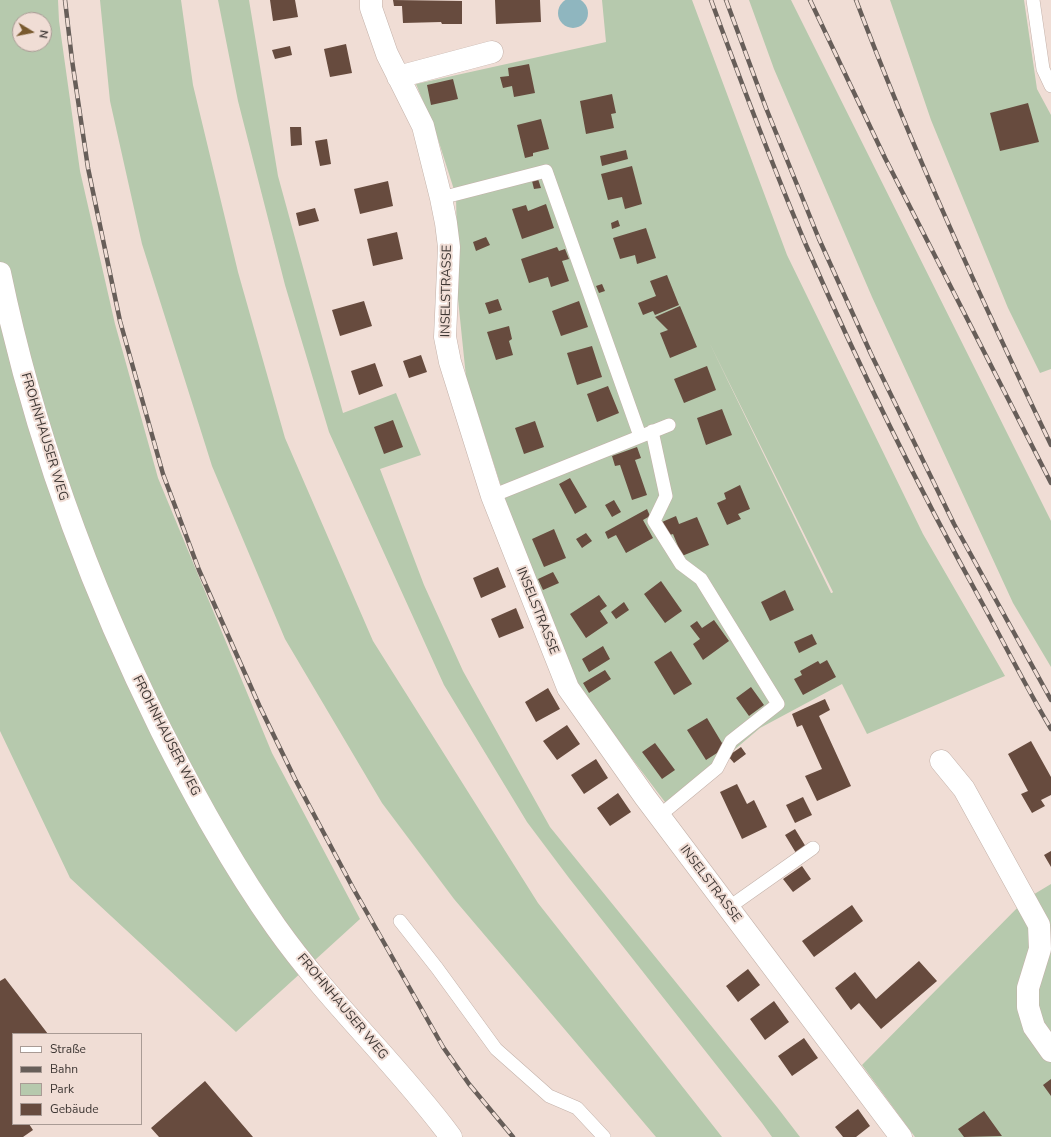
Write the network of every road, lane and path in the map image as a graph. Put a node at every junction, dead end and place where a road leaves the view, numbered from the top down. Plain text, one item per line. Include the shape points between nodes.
1 (371, 0) edge
2 (1033, 0) edge
3 (492, 52) dead end
4 (398, 76) junction
5 (1051, 86) edge
6 (441, 198) junction
7 (0, 273) edge
8 (669, 425) dead end
9 (646, 434) junction
10 (492, 496) junction
11 (941, 761) dead end
12 (659, 816) junction
13 (813, 848) dead end
14 (728, 908) junction
15 (400, 921) dead end
16 (1051, 1051) edge
17 (451, 1137) edge
18 (604, 1137) edge
19 (901, 1137) edge

1 - 4 street, INSELSTRASSE via 371,8 387,54
2 - 5 lane via 1043,69
3 - 4 street
4 - 6 street, INSELSTRASSE via 423,126
6 - 9 lane via 546,171
6 - 10 street, INSELSTRASSE via 449,247 445,337 450,362
7 - 17 street, FROHNHAUSER WEG via 40,431 82,550 138,682 179,766 241,876 277,929 316,979 432,1111
8 - 9 lane
9 - 10 lane
9 - 12 lane via 666,496 654,521 681,564 701,579 778,704 731,742 717,768
10 - 12 street, INSELSTRASSE via 568,688
11 - 16 street via 964,790 1039,925 1040,949 1028,988 1028,1007 1034,1027
12 - 14 street, INSELSTRASSE
13 - 14 lane
14 - 19 street, INSELSTRASSE
15 - 18 lane via 496,1049 549,1096 577,1108

